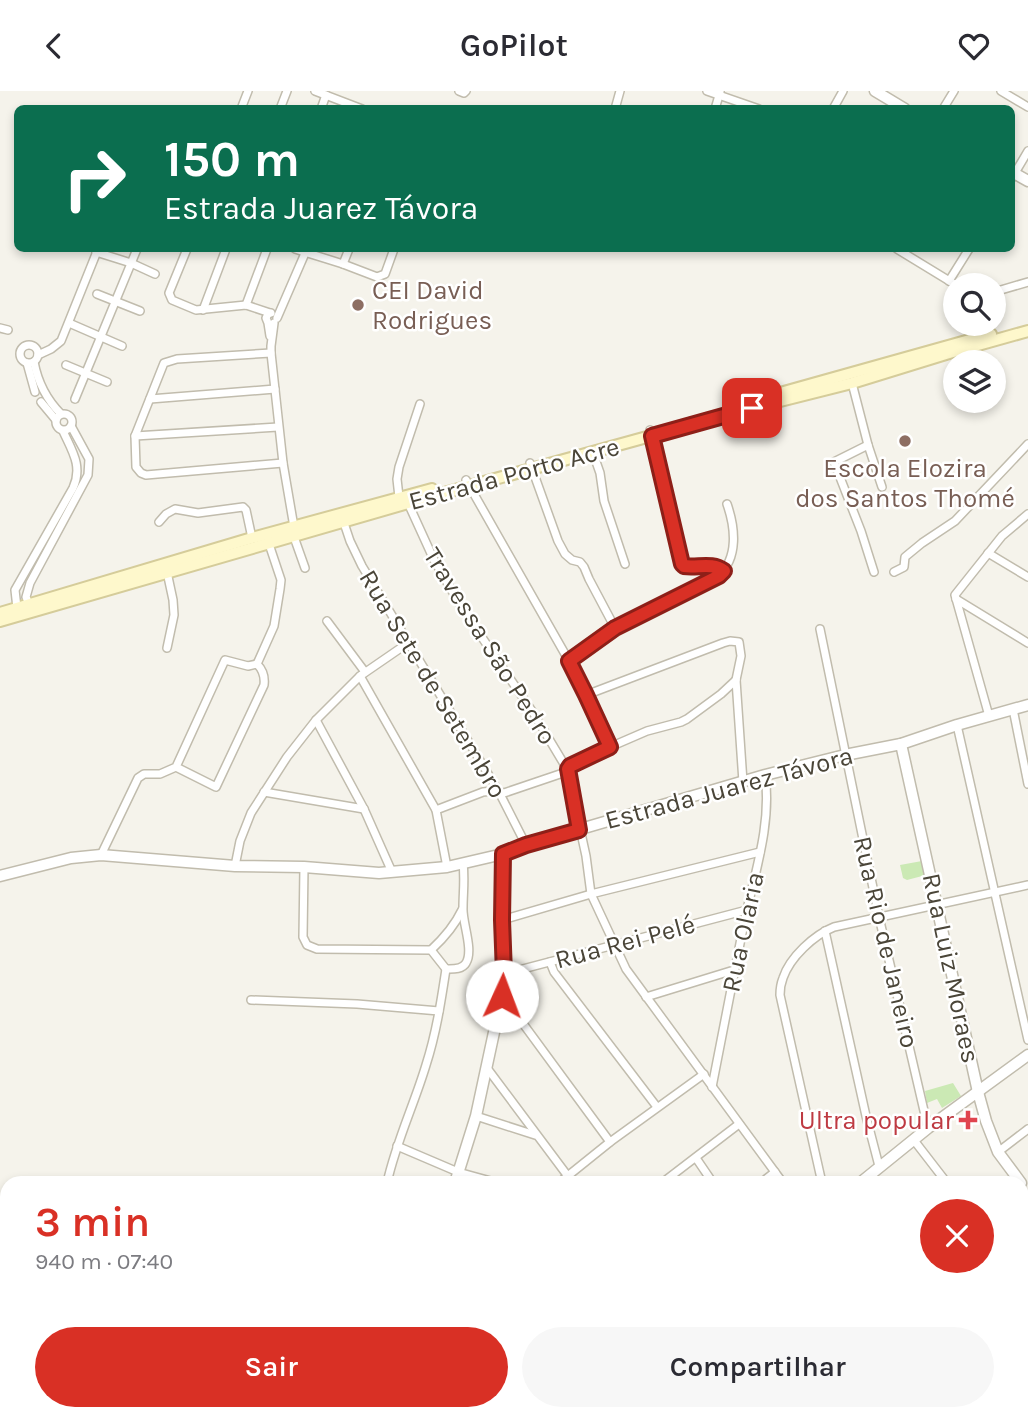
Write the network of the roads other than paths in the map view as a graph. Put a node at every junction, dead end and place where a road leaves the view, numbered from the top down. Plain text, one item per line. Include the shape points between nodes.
1 (315, 91) edge
2 (707, 91) edge
3 (875, 91) edge
4 (1001, 91) edge
5 (720, 93) edge
6 (331, 94) edge
7 (354, 105) edge
8 (749, 105) edge
9 (898, 105) edge
10 (1028, 107) edge
11 (1028, 151) edge
12 (1015, 170) edge
13 (96, 252) edge
14 (102, 252) edge
15 (135, 252) edge
16 (186, 252) edge
17 (225, 252) edge
18 (266, 252) edge
19 (307, 252) edge
20 (310, 252) edge
21 (348, 252) edge
22 (393, 252) edge
23 (902, 252) edge
24 (968, 252) edge
25 (131, 263) junction
26 (343, 264) junction
27 (957, 273) edge
28 (155, 274) dead end
29 (943, 277) edge
30 (1028, 282) edge
31 (1006, 288) edge
32 (97, 294) dead end
33 (116, 301) junction
34 (246, 305) junction
35 (203, 310) junction
36 (140, 311) dead end
37 (271, 318) junction
38 (69, 323) junction
39 (1027, 329) edge
40 (101, 337) junction
41 (122, 346) dead end
42 (271, 349) junction
43 (36, 356) junction
44 (66, 365) dead end
45 (86, 373) junction
46 (107, 382) dead end
47 (852, 383) junction
48 (275, 389) junction
49 (35, 392) dead end
50 (75, 399) dead end
51 (150, 399) junction
52 (41, 402) dead end
53 (420, 404) dead end
54 (58, 417) junction
55 (71, 426) junction
56 (278, 427) junction
57 (63, 431) junction
58 (651, 433) junction
59 (135, 436) junction
60 (1028, 443) edge
61 (82, 444) junction
62 (868, 445) junction
63 (72, 450) junction
64 (593, 453) junction
65 (89, 459) junction
66 (77, 463) junction
67 (283, 463) junction
68 (531, 466) junction
69 (467, 483) junction
70 (882, 487) dead end
71 (404, 500) junction
72 (727, 504) dead end
73 (1028, 514) edge
74 (342, 518) junction
75 (159, 522) dead end
76 (294, 532) junction
77 (252, 538) junction
78 (268, 539) junction
79 (988, 553) junction
80 (625, 564) dead end
81 (305, 568) dead end
82 (724, 571) junction
83 (167, 572) junction
84 (874, 572) dead end
85 (894, 572) dead end
86 (1028, 577) edge
87 (956, 597) junction
88 (29, 604) junction
89 (17, 608) junction
90 (0, 613) edge
91 (0, 621) edge
92 (327, 621) dead end
93 (615, 628) junction
94 (820, 629) dead end
95 (408, 643) junction
96 (1028, 643) edge
97 (167, 647) dead end
98 (569, 661) junction
99 (257, 663) junction
100 (362, 674) junction
101 (736, 680) junction
102 (586, 695) junction
103 (1028, 705) edge
104 (1013, 709) junction
105 (989, 716) junction
106 (316, 720) junction
107 (957, 725) junction
108 (901, 744) junction
109 (610, 747) junction
110 (845, 755) junction
111 (176, 767) junction
112 (568, 769) junction
113 (765, 775) junction
114 (743, 782) junction
115 (1028, 784) edge
116 (264, 792) junction
117 (499, 792) junction
118 (364, 809) junction
119 (436, 810) junction
120 (579, 830) junction
121 (526, 845) junction
122 (760, 852) junction
123 (503, 854) junction
124 (101, 855) junction
125 (463, 863) junction
126 (236, 866) junction
127 (304, 867) junction
128 (447, 867) junction
129 (392, 872) junction
130 (0, 876) edge
131 (1028, 885) edge
132 (591, 894) junction
133 (994, 894) junction
134 (938, 905) junction
135 (462, 910) junction
136 (747, 910) junction
137 (879, 917) junction
138 (502, 920) junction
139 (825, 931) junction
140 (615, 945) junction
141 (431, 950) junction
142 (550, 962) junction
143 (446, 969) junction
144 (734, 970) junction
145 (504, 974) junction
146 (502, 996) junction
147 (646, 997) junction
148 (250, 1000) dead end
149 (439, 1011) junction
150 (1028, 1040) edge
151 (1028, 1055) edge
152 (487, 1068) junction
153 (704, 1075) junction
154 (712, 1088) junction
155 (978, 1092) junction
156 (657, 1107) junction
157 (476, 1116) junction
158 (739, 1124) junction
159 (928, 1128) junction
160 (1028, 1129) edge
161 (536, 1135) junction
162 (913, 1139) junction
163 (610, 1142) junction
164 (397, 1146) junction
165 (998, 1152) junction
166 (696, 1158) junction
167 (879, 1166) junction
168 (458, 1172) junction
169 (775, 1172) junction
170 (567, 1175) joint
171 (389, 1176) edge
172 (457, 1176) edge
173 (473, 1176) edge
174 (672, 1176) edge
175 (708, 1176) edge
176 (770, 1176) edge
177 (778, 1176) edge
178 (820, 1176) edge
179 (871, 1176) edge
180 (942, 1176) edge
181 (1015, 1176) edge

1 - 6 street
2 - 5 street
3 - 9 street
4 - 10 street
5 - 8 street
6 - 7 street
11 - 12 street
13 - 38 street
14 - 25 street
15 - 25 street
16 - 35 street via 170,296
17 - 35 street
18 - 34 street
19 - 37 street via 282,310
20 - 26 street
21 - 26 street
22 - 26 street via 380,277
23 - 29 street
24 - 27 street
25 - 28 street
25 - 33 street
30 - 31 street
32 - 33 street
33 - 36 street
33 - 40 street
34 - 35 street
34 - 37 street
37 - 42 street
38 - 40 street
38 - 43 street via 61,341
39 - 47 main road, Estrada Porto Acre
39 - 58 main road, Estrada Porto Acre
40 - 41 street
40 - 45 street
42 - 48 street
42 - 51 street via 170,360 164,363
43 - 49 street
43 - 54 street via 37,377
44 - 45 street
45 - 46 street
45 - 50 street
47 - 58 main road, Estrada Porto Acre
47 - 62 street
48 - 51 street
48 - 56 street
51 - 59 street
52 - 54 street
53 - 71 street via 397,479
54 - 55 street via 68,416
54 - 57 street via 57,427
55 - 57 street
55 - 61 street
56 - 59 street
56 - 67 street
57 - 63 street
58 - 64 main road, Estrada Porto Acre
58 - 68 main road, Estrada Porto Acre
58 - 82 street via 682,564
59 - 67 street via 136,467 146,475
60 - 85 street via 955,521 905,557 904,568
61 - 63 street
61 - 65 street
62 - 70 street
62 - 84 street via 834,462
63 - 66 street
64 - 68 main road, Estrada Porto Acre
64 - 80 street
65 - 66 street
65 - 88 street via 88,475 27,591
66 - 89 street via 72,488 15,590
67 - 76 street
68 - 69 main road, Estrada Porto Acre
68 - 93 street via 558,541 565,554 584,567
69 - 71 main road, Estrada Porto Acre
69 - 98 street
71 - 74 main road, Estrada Porto Acre
71 - 112 street, Travessa São Pedro via 462,608
72 - 82 street via 734,532
73 - 79 street
74 - 76 main road, Estrada Porto Acre
74 - 95 street, Rua Sete de Setembro via 362,566
75 - 77 street via 175,509 198,513 243,507
76 - 78 main road, Estrada Porto Acre
76 - 81 street
77 - 78 main road, Estrada Porto Acre
77 - 88 main road, Estrada Porto Acre
78 - 83 main road, Estrada Porto Acre
78 - 99 street via 281,580 274,626
79 - 86 street
79 - 87 street
82 - 93 street
83 - 91 main road, Estrada Porto Acre
83 - 97 street via 174,615
87 - 96 street
87 - 105 street
88 - 89 main road, Estrada Porto Acre
89 - 90 main road, Estrada Porto Acre
92 - 100 street
93 - 98 street
94 - 110 street, Rua Rio de Janeiro
95 - 100 street
95 - 117 street, Rua Sete de Setembro
98 - 102 street
99 - 111 street via 248,666 225,660
99 - 111 street via 264,685 216,787
100 - 106 street
100 - 119 street
101 - 102 street via 739,642 730,641
101 - 109 street via 681,722
101 - 114 street
102 - 109 street
103 - 104 street, Estrada Juarez Távora
104 - 105 street, Estrada Juarez Távora
104 - 115 street
105 - 107 street, Estrada Juarez Távora
106 - 116 street
106 - 118 street
107 - 108 street, Estrada Juarez Távora
107 - 133 street
108 - 110 street, Estrada Juarez Távora
108 - 134 street, Rua Luiz Moraes
109 - 112 street
110 - 113 street, Estrada Juarez Távora
110 - 137 street, Rua Rio de Janeiro
111 - 124 street via 138,778
112 - 117 street
112 - 120 street, Travessa São Pedro
113 - 114 street, Estrada Juarez Távora
113 - 122 street, Rua Olaria via 767,815
114 - 120 street, Estrada Juarez Távora
116 - 118 street
116 - 126 street via 245,826
117 - 119 street via 482,792
117 - 121 street, Rua Sete de Setembro
118 - 129 street
119 - 128 street
120 - 121 street, Estrada Juarez Távora
120 - 132 street, Travessa São Pedro
121 - 123 street, Estrada Juarez Távora
122 - 132 street
122 - 136 street, Rua Olaria
123 - 125 street, Estrada Juarez Távora
123 - 138 street
124 - 126 street, Estrada Juarez Távora
124 - 130 street, Estrada Juarez Távora
125 - 128 street, Estrada Juarez Távora
125 - 135 street
126 - 127 street, Estrada Juarez Távora
127 - 129 street, Estrada Juarez Távora
127 - 141 street via 303,937 310,947
128 - 129 street, Estrada Juarez Távora
131 - 133 street
132 - 138 street
132 - 140 street, Travessa São Pedro
133 - 134 street
133 - 150 street
134 - 137 street
134 - 155 street, Rua Luiz Moraes
135 - 141 street
135 - 143 street via 467,960 460,968
136 - 140 street, Rua Rei Pelé
136 - 144 street, Rua Olaria
137 - 139 street
137 - 159 street, Rua Rio de Janeiro
138 - 145 street
139 - 167 street
139 - 178 street via 789,966 780,995
140 - 142 street, Rua Rei Pelé
140 - 147 street, Travessa São Pedro
141 - 143 street
142 - 145 street, Rua Rei Pelé
142 - 156 street
143 - 149 street
144 - 147 street
144 - 154 street, Rua Olaria
145 - 146 street
146 - 152 street
146 - 163 street
147 - 153 street, Travessa São Pedro
148 - 149 street
149 - 164 street via 426,1066
151 - 155 street
152 - 157 street
152 - 161 street
153 - 154 street, Travessa São Pedro
153 - 156 street
154 - 158 street, Travessa São Pedro
155 - 159 street
155 - 165 street, Rua Luiz Moraes
156 - 163 street
157 - 161 street
157 - 168 street
158 - 166 street
158 - 169 street, Travessa São Pedro
159 - 162 street
160 - 165 street
161 - 170 street
162 - 167 street
162 - 180 street
163 - 170 street
164 - 168 street
164 - 171 street
165 - 181 street, Rua Luiz Moraes
166 - 174 street
166 - 175 street
167 - 179 street
168 - 172 street
168 - 173 street
169 - 176 street
169 - 177 street, Travessa São Pedro

